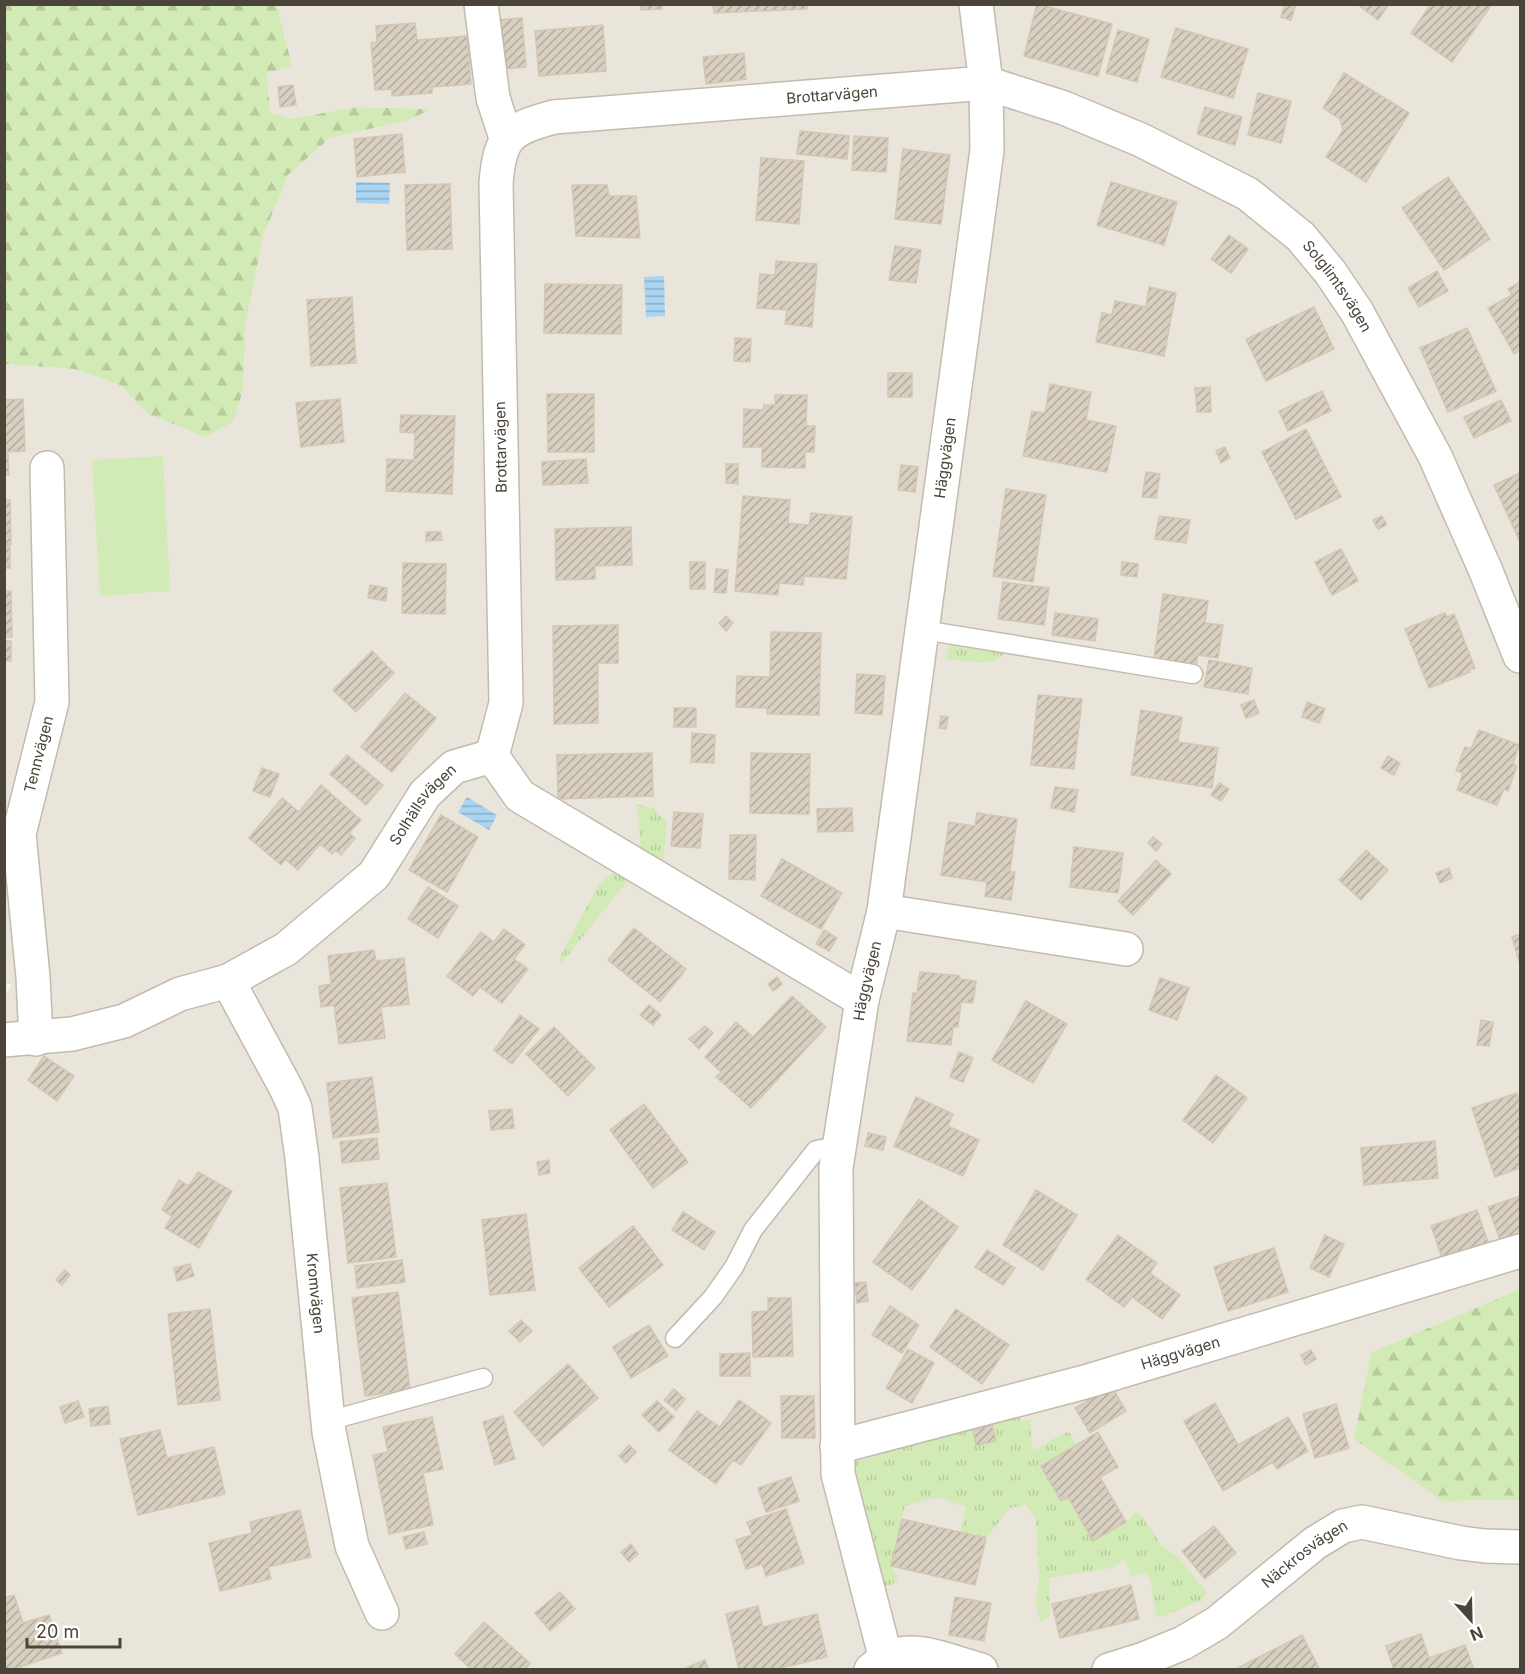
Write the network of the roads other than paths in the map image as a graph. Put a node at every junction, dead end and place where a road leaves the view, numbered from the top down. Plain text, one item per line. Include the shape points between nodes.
1 (482, 4) edge
2 (976, 4) edge
3 (986, 83) junction
4 (506, 138) junction
5 (47, 468) dead end
6 (923, 630) junction
7 (1521, 656) edge
8 (1193, 674) dead end
9 (492, 756) junction
10 (884, 911) junction
11 (1126, 949) dead end
12 (228, 981) junction
13 (862, 1000) junction
14 (20, 1040) edge
15 (839, 1146) junction
16 (1521, 1251) edge
17 (675, 1338) dead end
18 (483, 1378) dead end
19 (328, 1421) junction
20 (837, 1447) junction
21 (1521, 1546) edge
22 (382, 1613) dead end
23 (878, 1664) edge
24 (981, 1670) edge
25 (1109, 1670) edge

1 - 4 street via 493,98
2 - 3 street, Häggvägen
3 - 4 street, Brottarvägen via 554,117 527,124
3 - 6 street, Häggvägen via 987,150
3 - 7 street, Solglimtsvägen via 1064,108 1141,140 1248,194 1301,237 1357,312 1402,393 1435,456
4 - 9 street, Brottarvägen via 497,163 496,183 506,703
5 - 14 street, Tennvägen via 52,702 19,834 33,977
6 - 8 lane
6 - 10 street, Häggvägen
9 - 12 street, Solhällsvägen via 454,767 425,794 374,875 286,950
9 - 13 street via 520,796
10 - 11 street
10 - 13 street, Häggvägen
12 - 14 street, Solhällsvägen via 180,994 124,1020 72,1034
12 - 19 street, Kromvägen via 294,1108 303,1158
13 - 15 street, Häggvägen
15 - 17 lane via 816,1150 753,1230 713,1297
15 - 20 street, Häggvägen
16 - 20 street, Häggvägen via 1085,1382
18 - 19 lane
19 - 22 street, Kromvägen via 352,1546
20 - 23 street, Häggvägen via 839,1478
21 - 25 street, Näckrosvägen via 1461,1543 1362,1522 1343,1526 1217,1623 1183,1643
23 - 24 street via 902,1653 918,1653

